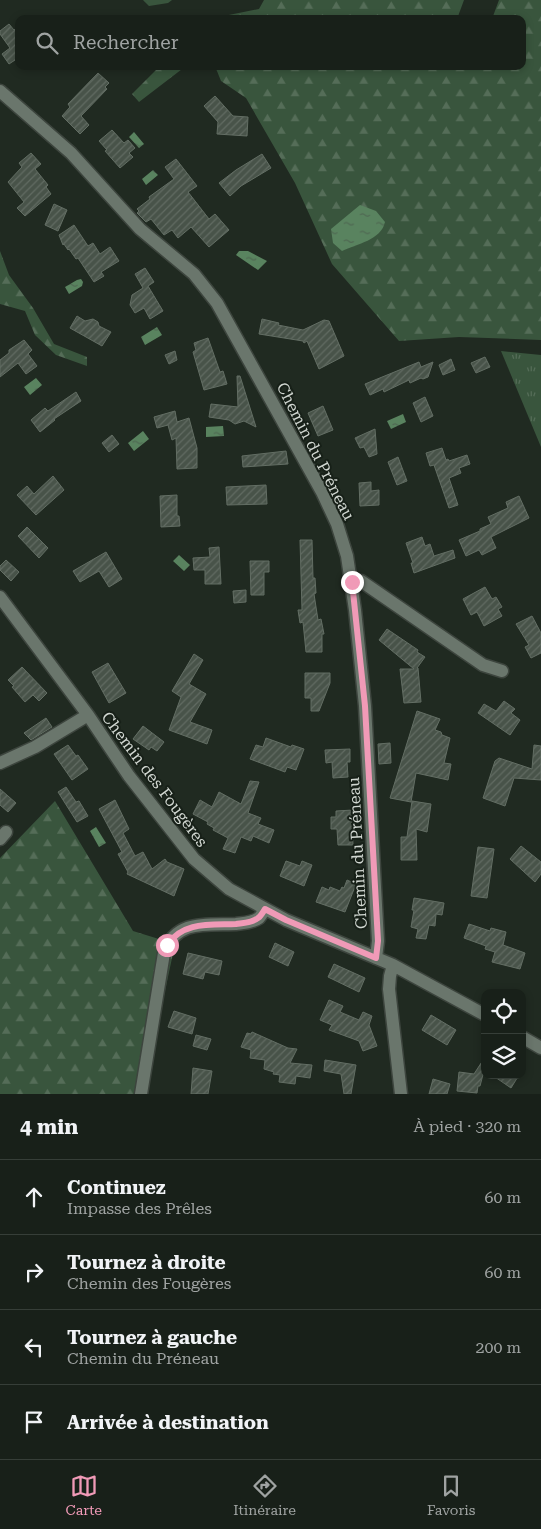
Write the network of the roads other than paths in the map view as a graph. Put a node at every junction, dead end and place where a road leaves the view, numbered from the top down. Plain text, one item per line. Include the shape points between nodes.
1 (0, 91) edge
2 (352, 582) junction
3 (0, 597) edge
4 (502, 671) dead end
5 (88, 715) junction
6 (0, 763) edge
7 (265, 909) junction
8 (376, 958) junction
9 (392, 965) junction
10 (481, 1013) edge
11 (526, 1039) edge
12 (541, 1048) edge
13 (141, 1094) edge
14 (401, 1094) edge

1 - 2 street, Chemin du Préneau via 71,153 140,229 194,274 217,303 322,492 337,524
2 - 4 street via 361,581 483,665
2 - 8 street, Chemin du Préneau via 365,706 378,941
3 - 5 street, Chemin des Fougères
5 - 6 street via 35,747
5 - 7 street, Chemin des Fougères via 129,776 194,859 229,889
7 - 8 street, Chemin des Fougères
7 - 13 street via 259,918 248,923 195,926 182,930 170,940 164,953
8 - 9 street, Chemin des Fougères
9 - 10 street, Chemin des Fougères
9 - 14 street via 389,989
11 - 12 street

